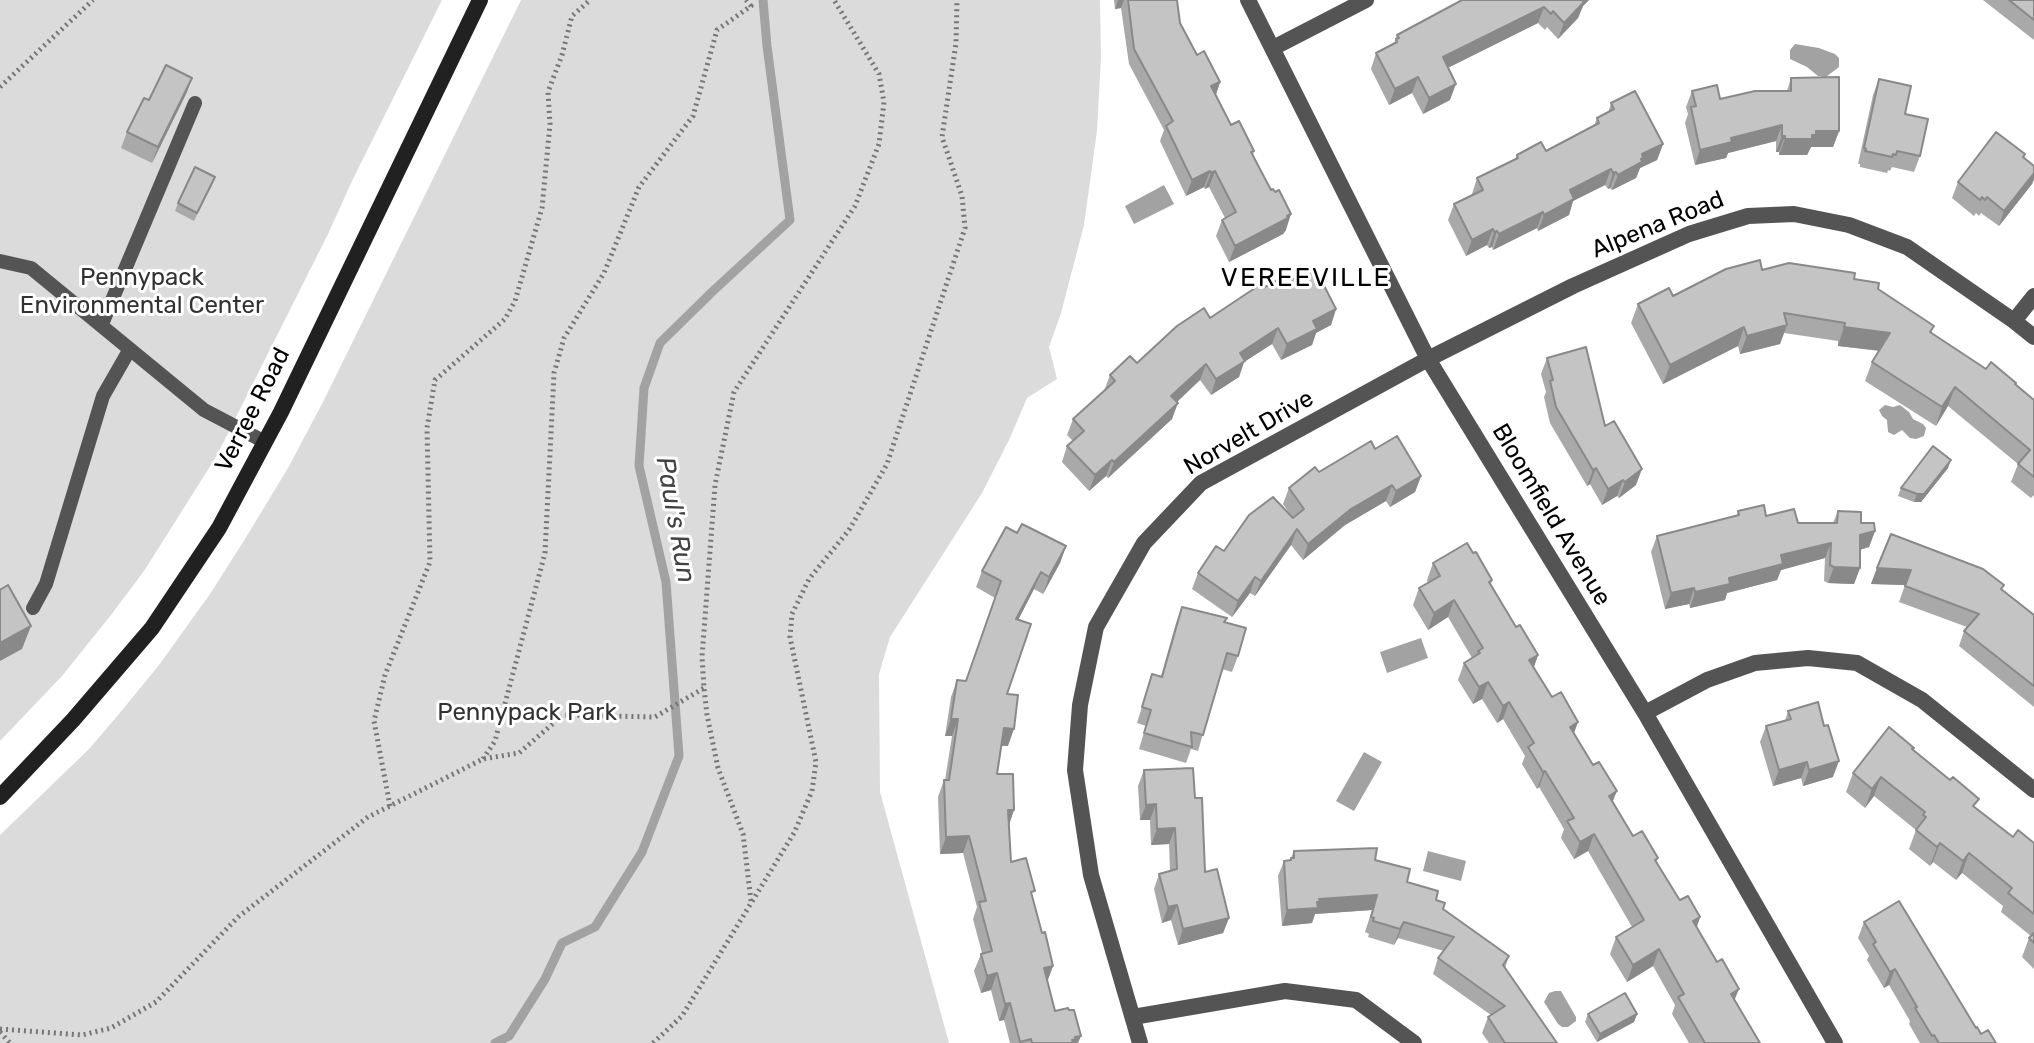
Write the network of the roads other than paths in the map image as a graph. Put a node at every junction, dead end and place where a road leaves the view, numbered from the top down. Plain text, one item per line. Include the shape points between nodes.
1 (480, 0) edge
2 (1248, 0) edge
3 (1366, 0) edge
4 (1273, 48) junction
5 (195, 103) dead end
6 (0, 261) edge
7 (2034, 296) edge
8 (2014, 321) junction
9 (102, 324) junction
10 (2034, 337) edge
11 (130, 349) junction
12 (1428, 359) junction
13 (265, 442) junction
14 (33, 608) dead end
15 (1645, 713) junction
16 (2034, 790) edge
17 (0, 797) edge
18 (1133, 1017) junction
19 (1140, 1043) edge
20 (1414, 1043) edge
21 (1835, 1043) edge

1 - 13 main road, Verree Road
2 - 4 street, Bloomfield Avenue
3 - 4 street
4 - 12 street, Bloomfield Avenue
5 - 9 lane
6 - 9 lane via 31,268
7 - 8 street
8 - 10 street, Alpena Road
8 - 12 street, Alpena Road via 1907,247 1849,225 1794,214 1748,216 1689,234
9 - 11 lane
11 - 13 lane via 204,410
11 - 14 lane via 103,396 46,584
12 - 15 street, Bloomfield Avenue
12 - 18 street, Norvelt Drive via 1201,483 1144,543 1096,627 1080,705 1075,770 1091,875
13 - 17 main road, Verree Road via 219,528 152,628
15 - 16 street via 1707,680 1755,663 1808,658 1857,663 1922,700
15 - 21 street, Bloomfield Avenue
18 - 19 street, Norvelt Drive
18 - 20 street via 1285,991 1356,1000

